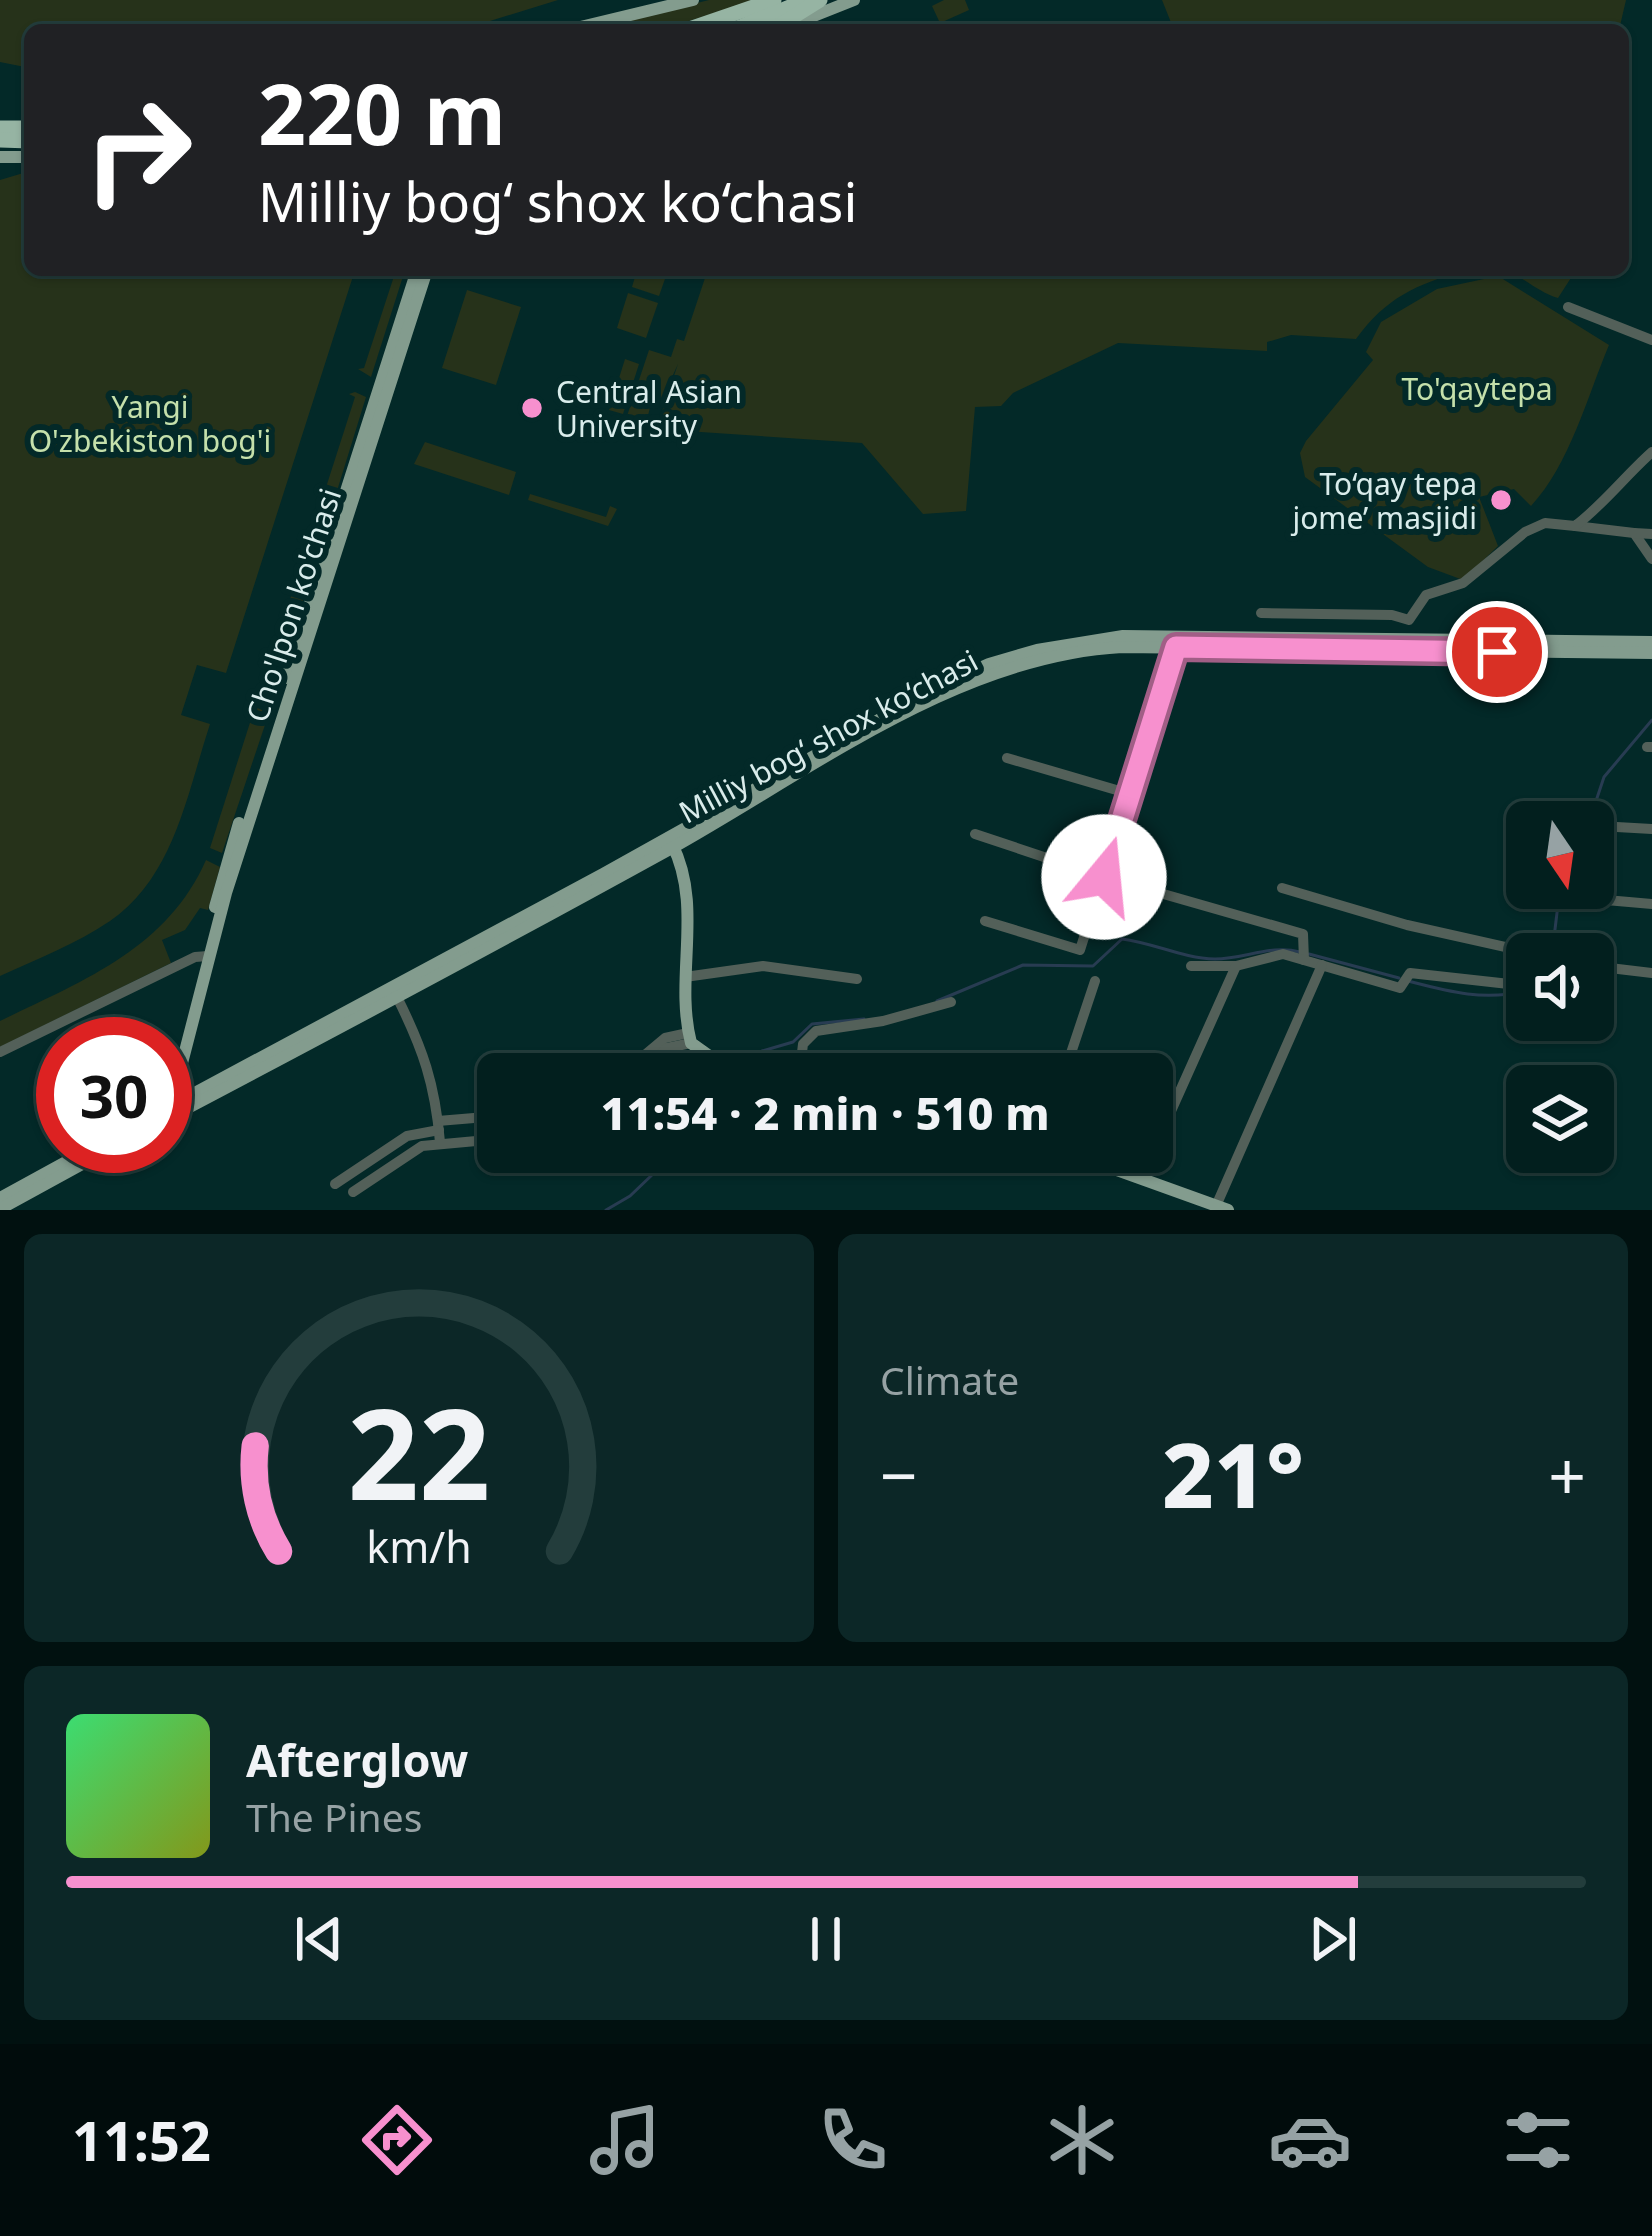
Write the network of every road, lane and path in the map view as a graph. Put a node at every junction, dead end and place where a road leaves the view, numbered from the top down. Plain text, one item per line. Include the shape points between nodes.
1 (693, 0) edge
2 (808, 0) edge
3 (820, 0) edge
4 (854, 0) edge
5 (773, 13) edge
6 (593, 24) edge
7 (717, 24) edge
8 (417, 276) edge
9 (1568, 307) dead end
10 (1652, 340) edge
11 (1652, 452) edge
12 (1575, 526) junction
13 (1634, 533) junction
14 (1652, 534) edge
15 (1652, 559) edge
16 (1261, 613) dead end
17 (1408, 620) junction
18 (1406, 638) junction
19 (1652, 642) edge
20 (1292, 643) junction
21 (1176, 647) junction
22 (1623, 647) junction
23 (1652, 653) edge
24 (1007, 758) dead end
25 (1130, 794) junction
26 (1614, 827) edge
27 (1652, 829) edge
28 (975, 834) dead end
29 (670, 843) junction
30 (1104, 877) junction
31 (1282, 888) dead end
32 (1614, 901) edge
33 (1652, 904) edge
34 (985, 921) dead end
35 (481, 946) junction
36 (1506, 947) edge
37 (1304, 955) junction
38 (208, 956) junction
39 (1235, 965) junction
40 (1322, 965) junction
41 (1191, 966) dead end
42 (1614, 968) edge
43 (1652, 973) edge
44 (685, 977) junction
45 (857, 979) dead end
46 (1095, 981) dead end
47 (1506, 984) edge
48 (397, 997) junction
49 (951, 1002) dead end
50 (192, 1023) edge
51 (690, 1038) junction
52 (0, 1052) edge
53 (647, 1053) edge
54 (662, 1053) edge
55 (706, 1053) edge
56 (802, 1053) edge
57 (1071, 1053) edge
58 (192, 1100) edge
59 (192, 1100) edge
60 (477, 1121) edge
61 (439, 1131) junction
62 (477, 1136) edge
63 (46, 1173) edge
64 (66, 1173) edge
65 (1127, 1173) edge
66 (1141, 1178) junction
67 (335, 1184) dead end
68 (353, 1192) dead end
69 (0, 1198) edge
70 (1222, 1208) edge
71 (0, 1209) edge

1 - 6 main road
2 - 5 highway
3 - 5 highway
4 - 5 main road
5 - 7 highway
8 - 38 main road, Cho'lpon ko'chasi
9 - 10 street
11 - 12 street
12 - 13 street
12 - 17 street via 1545,523 1525,532 1463,583 1426,595
13 - 14 street
13 - 15 street
16 - 17 street
17 - 18 street
18 - 20 main road, Milliy bog‘ shox ko‘chasi
18 - 22 main road, Milliy bog‘ shox ko‘chasi
19 - 22 main road, Milliy bog‘ shox ko‘chasi
20 - 21 main road, Milliy bog‘ shox ko‘chasi
20 - 22 main road, Milliy bog‘ shox ko‘chasi
20 - 29 main road, Milliy bog‘ shox ko‘chasi via 1123,636 1006,658 911,700
21 - 25 street
21 - 29 main road, Milliy bog‘ shox ko‘chasi via 1077,651 989,674
22 - 23 main road, Milliy bog‘ shox ko‘chasi
24 - 25 street
25 - 30 street
26 - 27 street
28 - 30 street
29 - 35 main road, Milliy bog‘ shox ko‘chasi
29 - 44 main road via 688,895
30 - 34 street via 1080,950
30 - 37 street via 1303,934
31 - 36 street
32 - 33 street
35 - 48 main road, Milliy bog‘ shox ko‘chasi
35 - 58 main road, Milliy bog‘ shox ko‘chasi
37 - 39 street
37 - 40 street
38 - 50 main road, Cho'lpon ko'chasi
38 - 52 street
39 - 41 street
39 - 66 street
40 - 47 street via 1400,988 1410,973
40 - 70 street
42 - 43 street
44 - 45 street via 763,966
44 - 51 main road
46 - 57 street
48 - 59 main road, Milliy bog‘ shox ko‘chasi
48 - 61 street via 425,1053
49 - 56 street via 816,1031
51 - 53 street via 665,1038
51 - 54 street
51 - 55 main road
60 - 61 street
61 - 62 street
61 - 67 street via 407,1136
61 - 68 street
63 - 69 main road
64 - 71 main road
65 - 66 main road
66 - 70 main road

